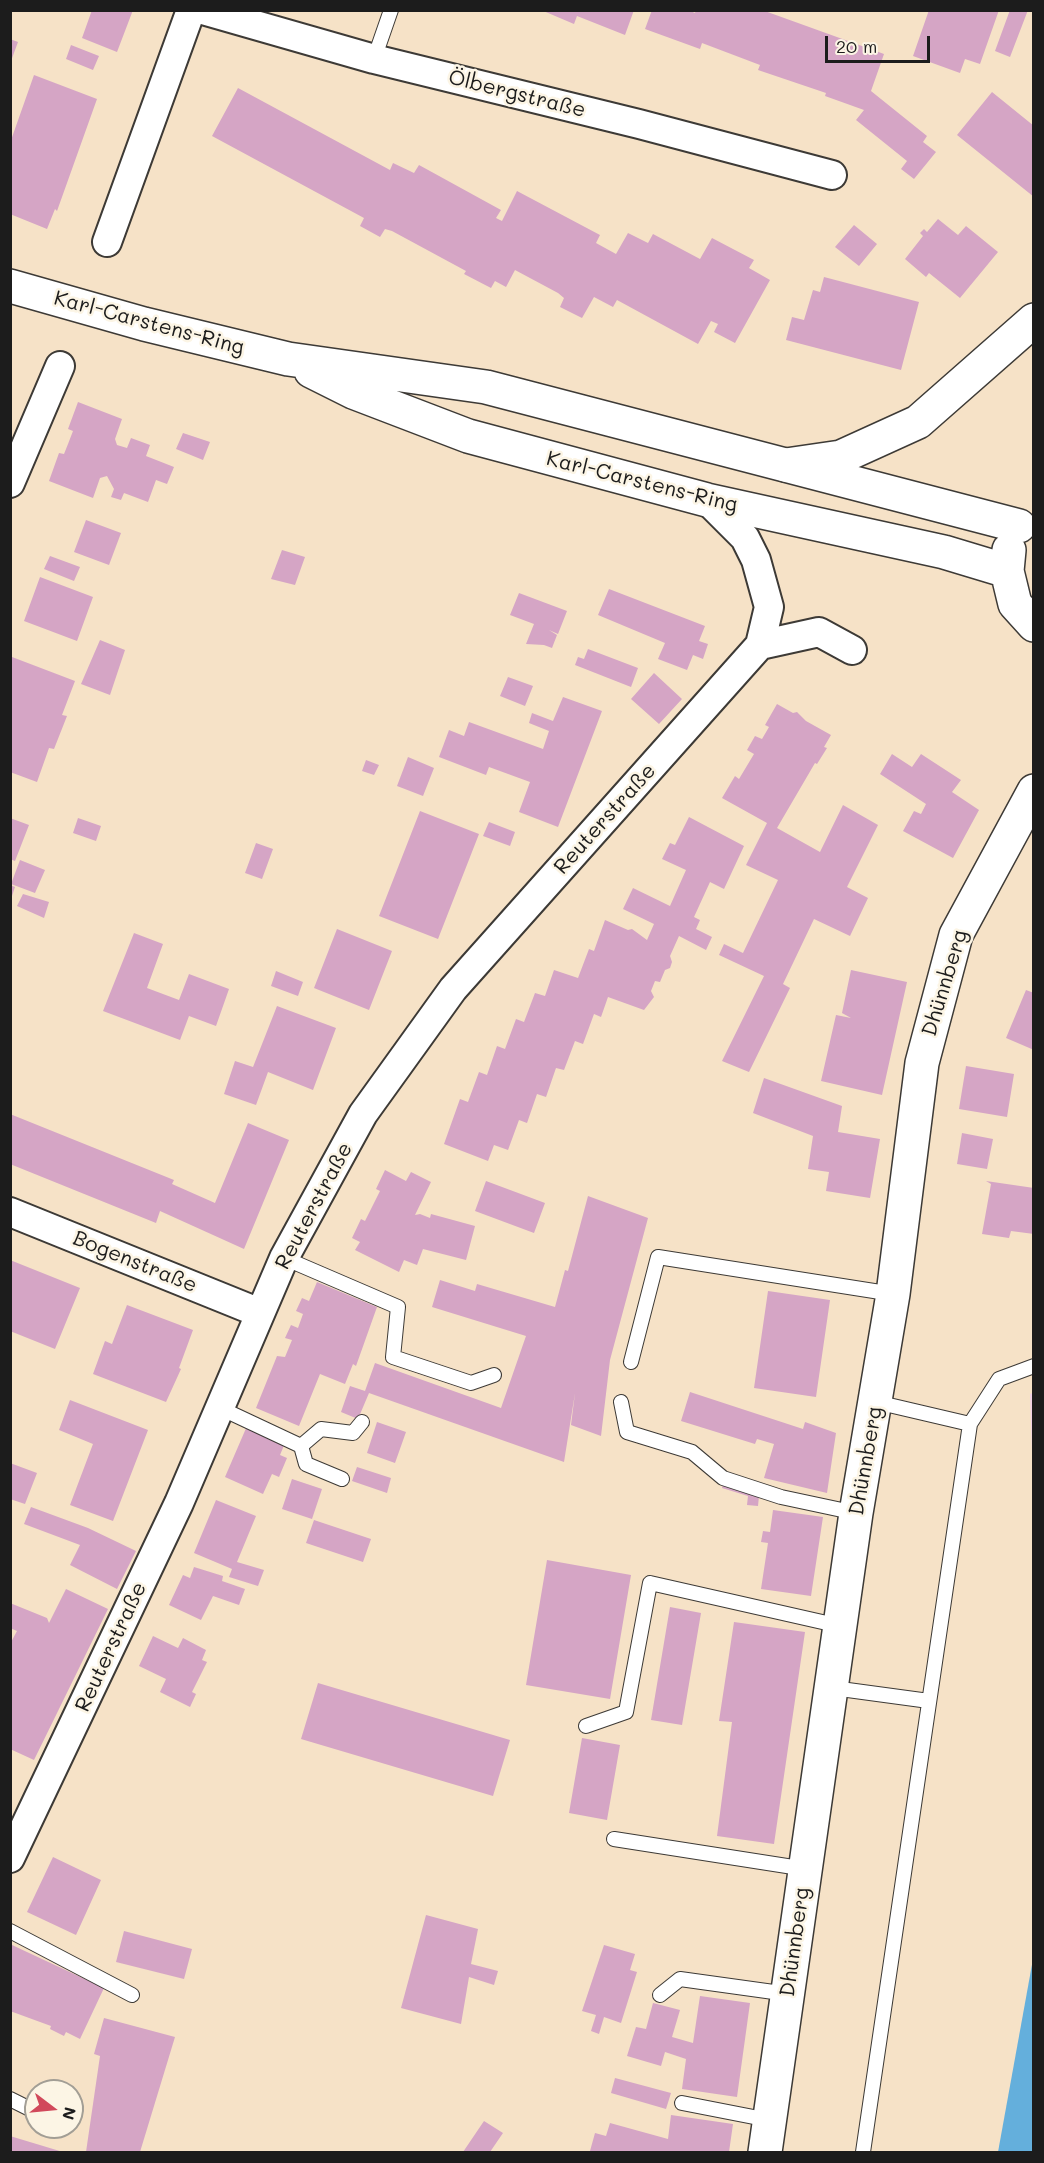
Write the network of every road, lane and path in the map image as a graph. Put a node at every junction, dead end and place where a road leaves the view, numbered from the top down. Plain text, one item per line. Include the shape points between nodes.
1 (190, 10) edge
2 (202, 10) edge
3 (391, 10) edge
4 (374, 59) junction
5 (832, 175) dead end
6 (107, 242) dead end
7 (10, 286) edge
8 (1034, 320) edge
9 (288, 359) junction
10 (60, 366) dead end
11 (786, 465) junction
12 (10, 483) edge
13 (707, 500) junction
14 (1026, 518) edge
15 (1007, 572) junction
16 (1034, 625) edge
17 (760, 645) junction
18 (852, 650) dead end
19 (1034, 791) edge
20 (10, 1212) edge
21 (284, 1258) junction
22 (893, 1294) junction
23 (260, 1313) junction
24 (631, 1362) dead end
25 (1034, 1366) edge
26 (494, 1375) dead end
27 (621, 1402) dead end
28 (876, 1402) junction
29 (220, 1408) junction
30 (362, 1422) dead end
31 (970, 1424) junction
32 (301, 1446) junction
33 (342, 1479) dead end
34 (856, 1513) junction
35 (840, 1626) junction
36 (833, 1688) junction
37 (929, 1701) junction
38 (586, 1726) dead end
39 (614, 1839) dead end
40 (10, 1858) edge
41 (806, 1869) junction
42 (10, 1931) edge
43 (788, 1994) junction
44 (132, 1995) dead end
45 (660, 1995) dead end
46 (10, 2099) edge
47 (682, 2103) dead end
48 (24, 2106) edge
49 (769, 2120) junction
50 (765, 2152) edge
51 (863, 2152) edge

1 - 6 street
2 - 4 street, Ölbergstraße
3 - 4 lane
4 - 5 street, Ölbergstraße
7 - 9 main road, Karl-Carstens-Ring
8 - 11 main road via 918,422 841,457
9 - 11 main road, Karl-Carstens-Ring via 486,387
9 - 13 main road, Karl-Carstens-Ring via 353,392 468,436
10 - 12 street
11 - 14 main road, Karl-Carstens-Ring
13 - 15 main road, Karl-Carstens-Ring via 944,552
13 - 17 street, Reuterstraße via 745,538 756,560 769,607
14 - 15 main road via 1010,548
15 - 16 main road via 1015,604
17 - 18 street via 819,632
17 - 21 street, Reuterstraße via 453,989 363,1114
19 - 22 main road, Dhünnberg via 956,935 922,1063
20 - 23 street, Bogenstraße
21 - 23 street, Reuterstraße
21 - 26 lane via 398,1307 393,1357 471,1383
22 - 24 lane via 658,1257
22 - 28 main road, Dhünnberg
23 - 29 street, Reuterstraße
25 - 31 lane via 999,1380
27 - 34 lane via 627,1432 692,1452 723,1478 781,1497
28 - 31 lane
28 - 34 main road, Dhünnberg
29 - 32 lane
29 - 40 street, Reuterstraße
30 - 32 lane via 352,1433 321,1429
31 - 37 lane
32 - 33 lane via 306,1464
34 - 35 main road, Dhünnberg
35 - 36 main road, Dhünnberg
35 - 38 lane via 650,1583 626,1712
36 - 37 lane
36 - 41 main road, Dhünnberg
37 - 51 lane
39 - 41 lane
41 - 43 main road, Dhünnberg
42 - 44 lane
43 - 45 lane via 680,1979
43 - 49 main road, Dhünnberg
46 - 48 lane
47 - 49 lane
49 - 50 main road, Dhünnberg

